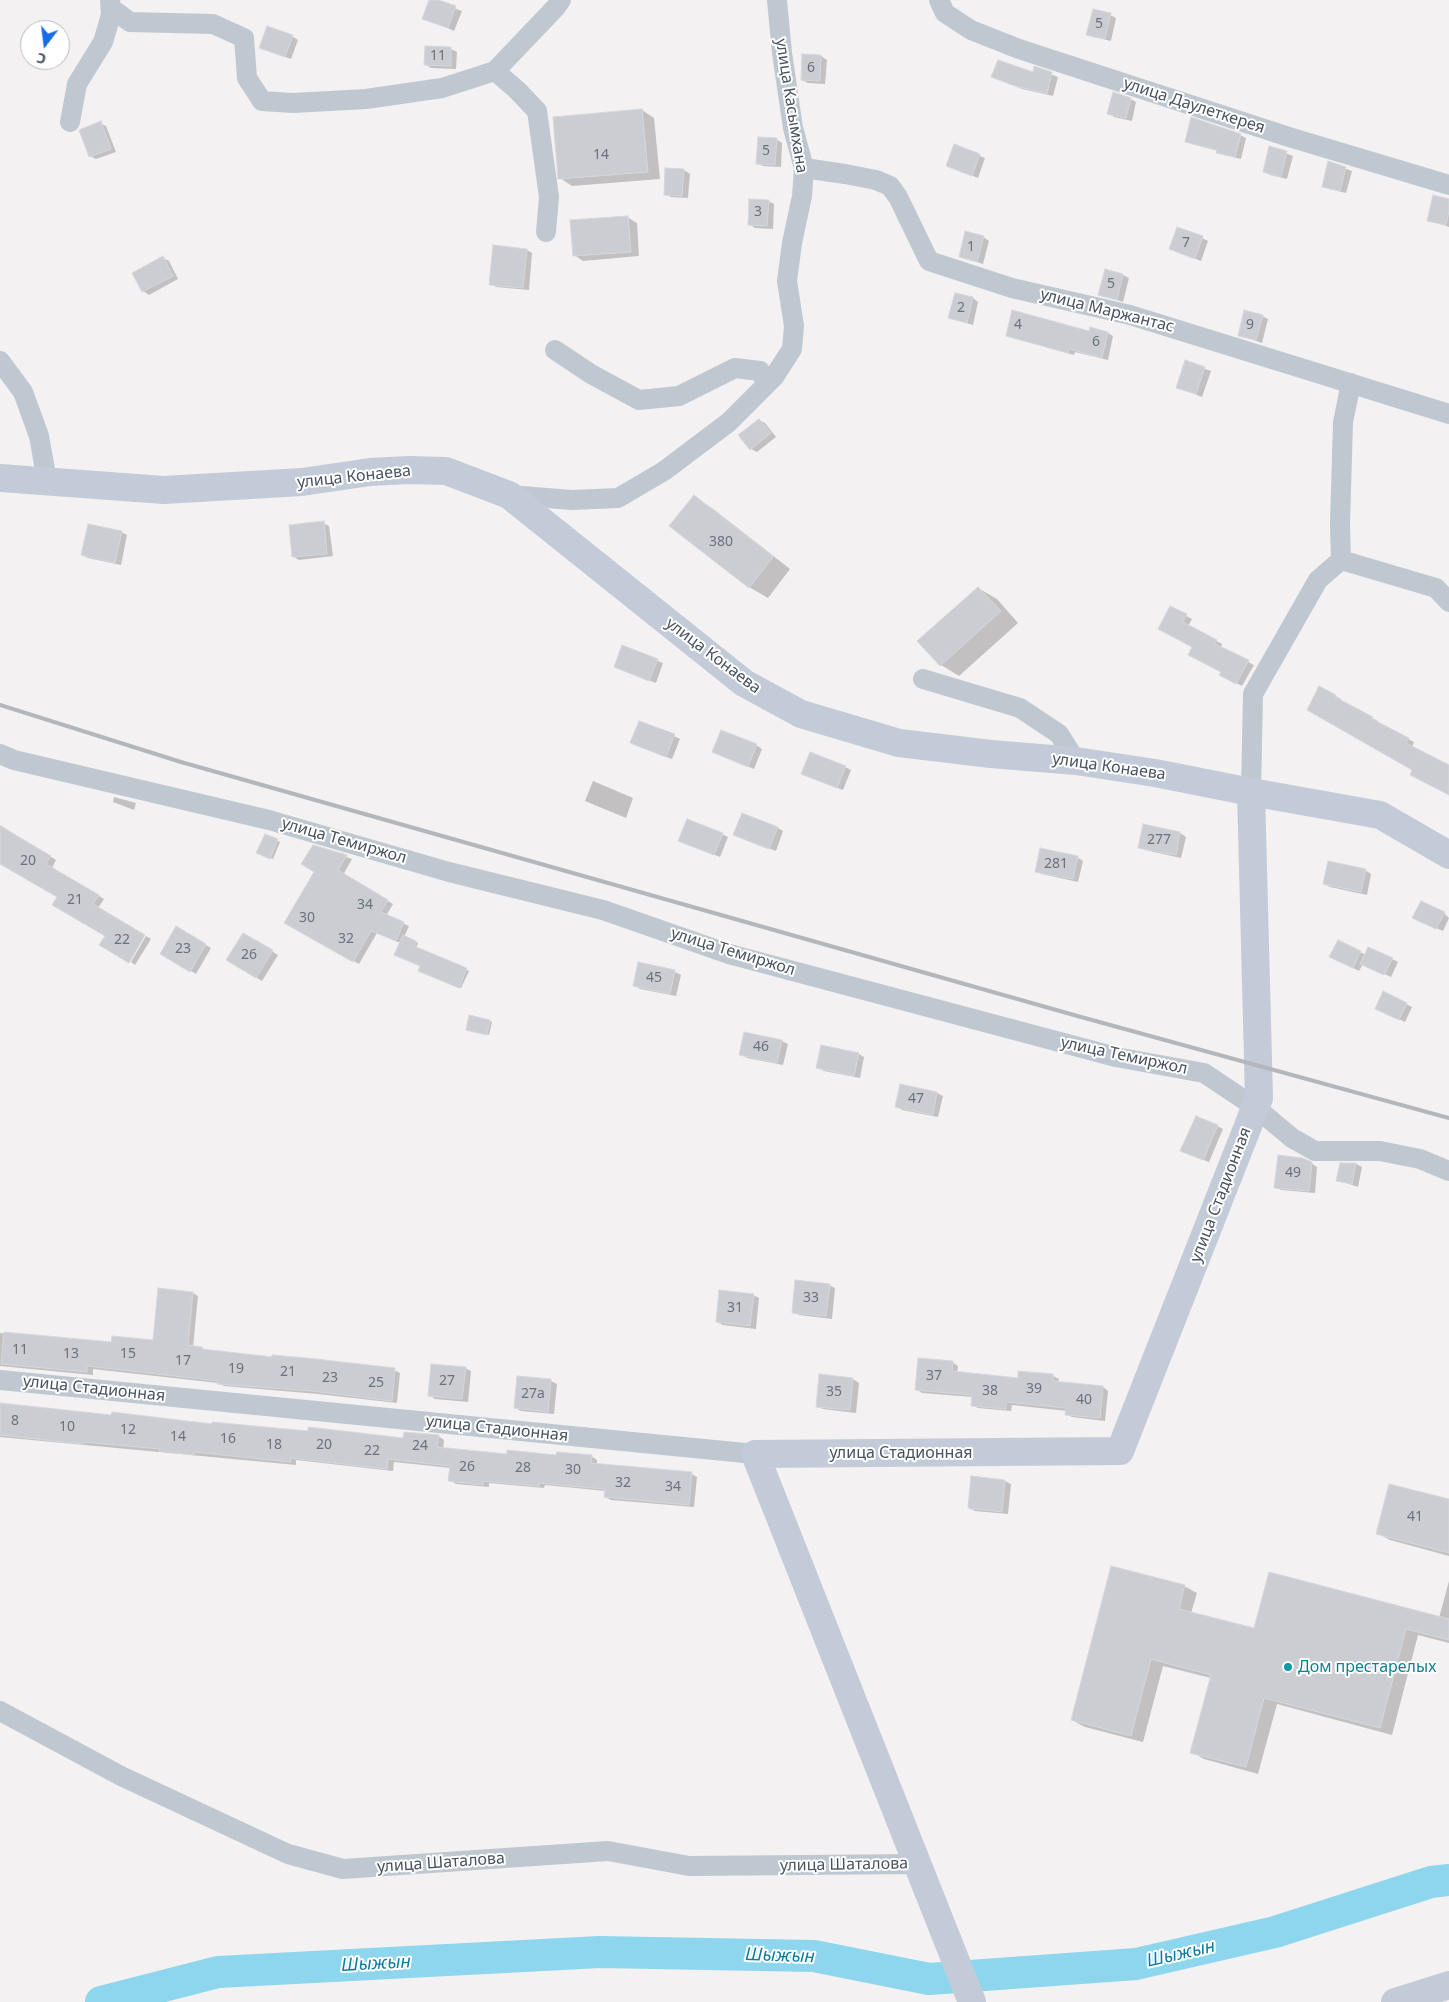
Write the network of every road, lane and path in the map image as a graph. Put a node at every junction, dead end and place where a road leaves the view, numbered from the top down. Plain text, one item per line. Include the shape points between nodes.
1 (561, 0) edge
2 (777, 0) edge
3 (110, 4) edge
4 (942, 7) edge
5 (495, 71) junction
6 (70, 122) dead end
7 (804, 168) junction
8 (1449, 185) edge
9 (546, 232) dead end
10 (555, 350) dead end
11 (0, 361) edge
12 (767, 384) junction
13 (1351, 384) junction
14 (1449, 414) edge
15 (0, 478) edge
16 (47, 481) junction
17 (509, 495) junction
18 (1341, 560) junction
19 (1449, 602) edge
20 (923, 679) dead end
21 (0, 754) edge
22 (1076, 761) junction
23 (1251, 792) junction
24 (1449, 855) edge
25 (1255, 1107) junction
26 (1449, 1171) edge
27 (0, 1380) edge
28 (755, 1454) junction
29 (0, 1711) edge
30 (917, 1864) junction
31 (1449, 1985) edge
32 (972, 2002) edge
33 (1395, 2002) edge

1 - 5 street
2 - 7 street, улица Касымхана via 792,118
3 - 5 street via 130,22 213,24 244,38 247,78 262,101 294,103 366,99 442,88
3 - 6 street via 111,15 102,42 77,84
4 - 8 street, улица Даулеткерея via 971,30 1019,49 1289,138
5 - 9 street via 536,111 549,198
7 - 12 street, улица Касымхана via 787,281 794,326 792,349
7 - 13 street, улица Маржантас via 876,180 890,186 929,261 1012,288 1130,315
10 - 12 street via 639,400 679,396 735,368 760,371
11 - 16 street via 23,392 39,436
12 - 17 street, улица Касымхана via 729,422 664,471 618,498 572,500
13 - 14 street, улица Маржантас
13 - 18 street via 1343,422
15 - 16 street, улица Конаева
16 - 17 street, улица Конаева via 164,490 302,482 370,472 446,471
17 - 22 street, улица Конаева via 744,683 801,714 899,743
18 - 19 street via 1436,588
18 - 23 street via 1318,580 1253,694
20 - 22 street via 1020,708 1059,734
21 - 25 street, улица Темиржол via 269,820 449,872 603,910 729,954 1078,1047 1204,1073
22 - 23 street, улица Конаева
23 - 24 street, улица Конаева via 1380,815
23 - 25 street, улица Стадионная via 1259,1098
25 - 26 street, улица Темиржол via 1292,1138 1315,1151 1380,1151 1420,1159
25 - 28 street, улица Стадионная via 1120,1451
27 - 28 street, улица Стадионная
28 - 30 street
29 - 30 street, улица Шаталова via 121,1776 288,1854 343,1869 608,1851 689,1866
30 - 32 street
31 - 33 street

